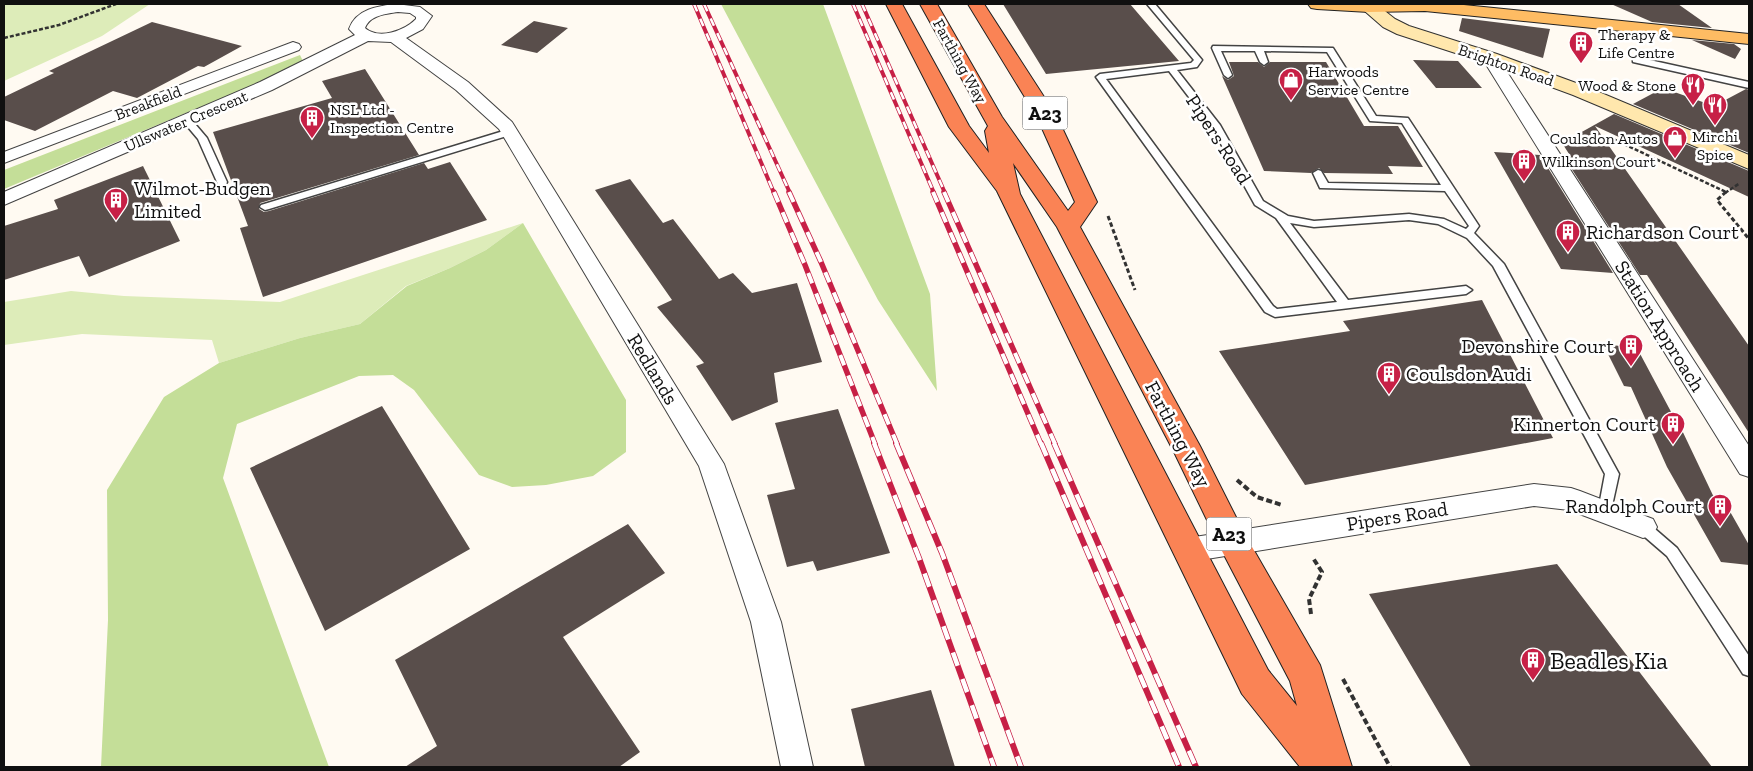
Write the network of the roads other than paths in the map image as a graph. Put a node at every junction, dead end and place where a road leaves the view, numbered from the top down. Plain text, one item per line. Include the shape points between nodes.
1 (894, 4) edge
2 (929, 4) edge
3 (976, 4) edge
4 (1151, 4) edge
5 (1317, 4) edge
6 (419, 7) edge
7 (1370, 7) junction
8 (1472, 7) edge
9 (366, 36) junction
10 (394, 36) junction
11 (1749, 39) edge
12 (293, 47) dead end
13 (1258, 48) junction
14 (1490, 58) junction
15 (1636, 60) dead end
16 (1264, 62) dead end
17 (1171, 68) junction
18 (1228, 75) dead end
19 (1749, 85) edge
20 (992, 117) junction
21 (187, 120) junction
22 (510, 132) junction
23 (4, 158) edge
24 (1749, 163) edge
25 (1318, 173) dead end
26 (222, 182) dead end
27 (1448, 188) junction
28 (1009, 194) junction
29 (4, 199) edge
30 (265, 207) dead end
31 (1281, 218) junction
32 (1068, 227) junction
33 (1469, 232) junction
34 (1466, 290) dead end
35 (1345, 305) junction
36 (1749, 467) edge
37 (1606, 511) junction
38 (1643, 527) joint
39 (1233, 542) junction
40 (1188, 550) junction
41 (1749, 669) edge
42 (797, 767) edge
43 (1324, 767) edge
44 (1333, 767) edge

1 - 28 highway, A23 via 959,127
2 - 20 highway, Farthing Way / A23
3 - 32 highway, A23 via 1047,117 1086,202
4 - 17 lane via 1198,60 1194,65
5 - 7 main road
6 - 9 street via 377,12 361,20 357,29
6 - 10 street via 424,16 420,25
7 - 8 main road
7 - 14 street, Brighton Road via 1394,27
8 - 11 main road
9 - 10 street
9 - 21 street, Ullswater Crescent via 266,86
10 - 22 street, Redlands via 486,105
12 - 23 street, Breakfield
13 - 16 lane
13 - 18 lane via 1216,48
13 - 27 lane via 1330,50 1374,119 1405,120
14 - 24 street, Brighton Road via 1604,100
14 - 36 street, Station Approach
15 - 19 lane
17 - 31 lane, Pipers Road via 1215,125 1259,203
17 - 35 lane via 1100,77 1270,309 1282,313
20 - 28 highway, Farthing Way / A23
20 - 32 highway, Farthing Way / A23
21 - 26 lane via 202,138
21 - 29 street, Ullswater Crescent
22 - 30 lane
22 - 42 street, Redlands via 711,464 766,622
25 - 27 lane via 1324,186
27 - 33 lane via 1474,226
28 - 40 highway, Farthing Way / A23
31 - 33 lane, Pipers Road via 1315,225 1413,216 1442,221
31 - 35 lane
32 - 39 highway, Farthing Way / A23 via 1190,454
33 - 37 lane, Pipers Road via 1482,242 1498,264 1612,474
34 - 35 lane
37 - 38 street, Pipers Road
37 - 39 street, Pipers Road via 1571,499 1534,495
38 - 41 lane, Pipers Road via 1672,552
39 - 40 street, Pipers Road
39 - 44 highway, Farthing Way / A23 via 1306,677
40 - 43 highway, Farthing Way / A23 via 1256,682

